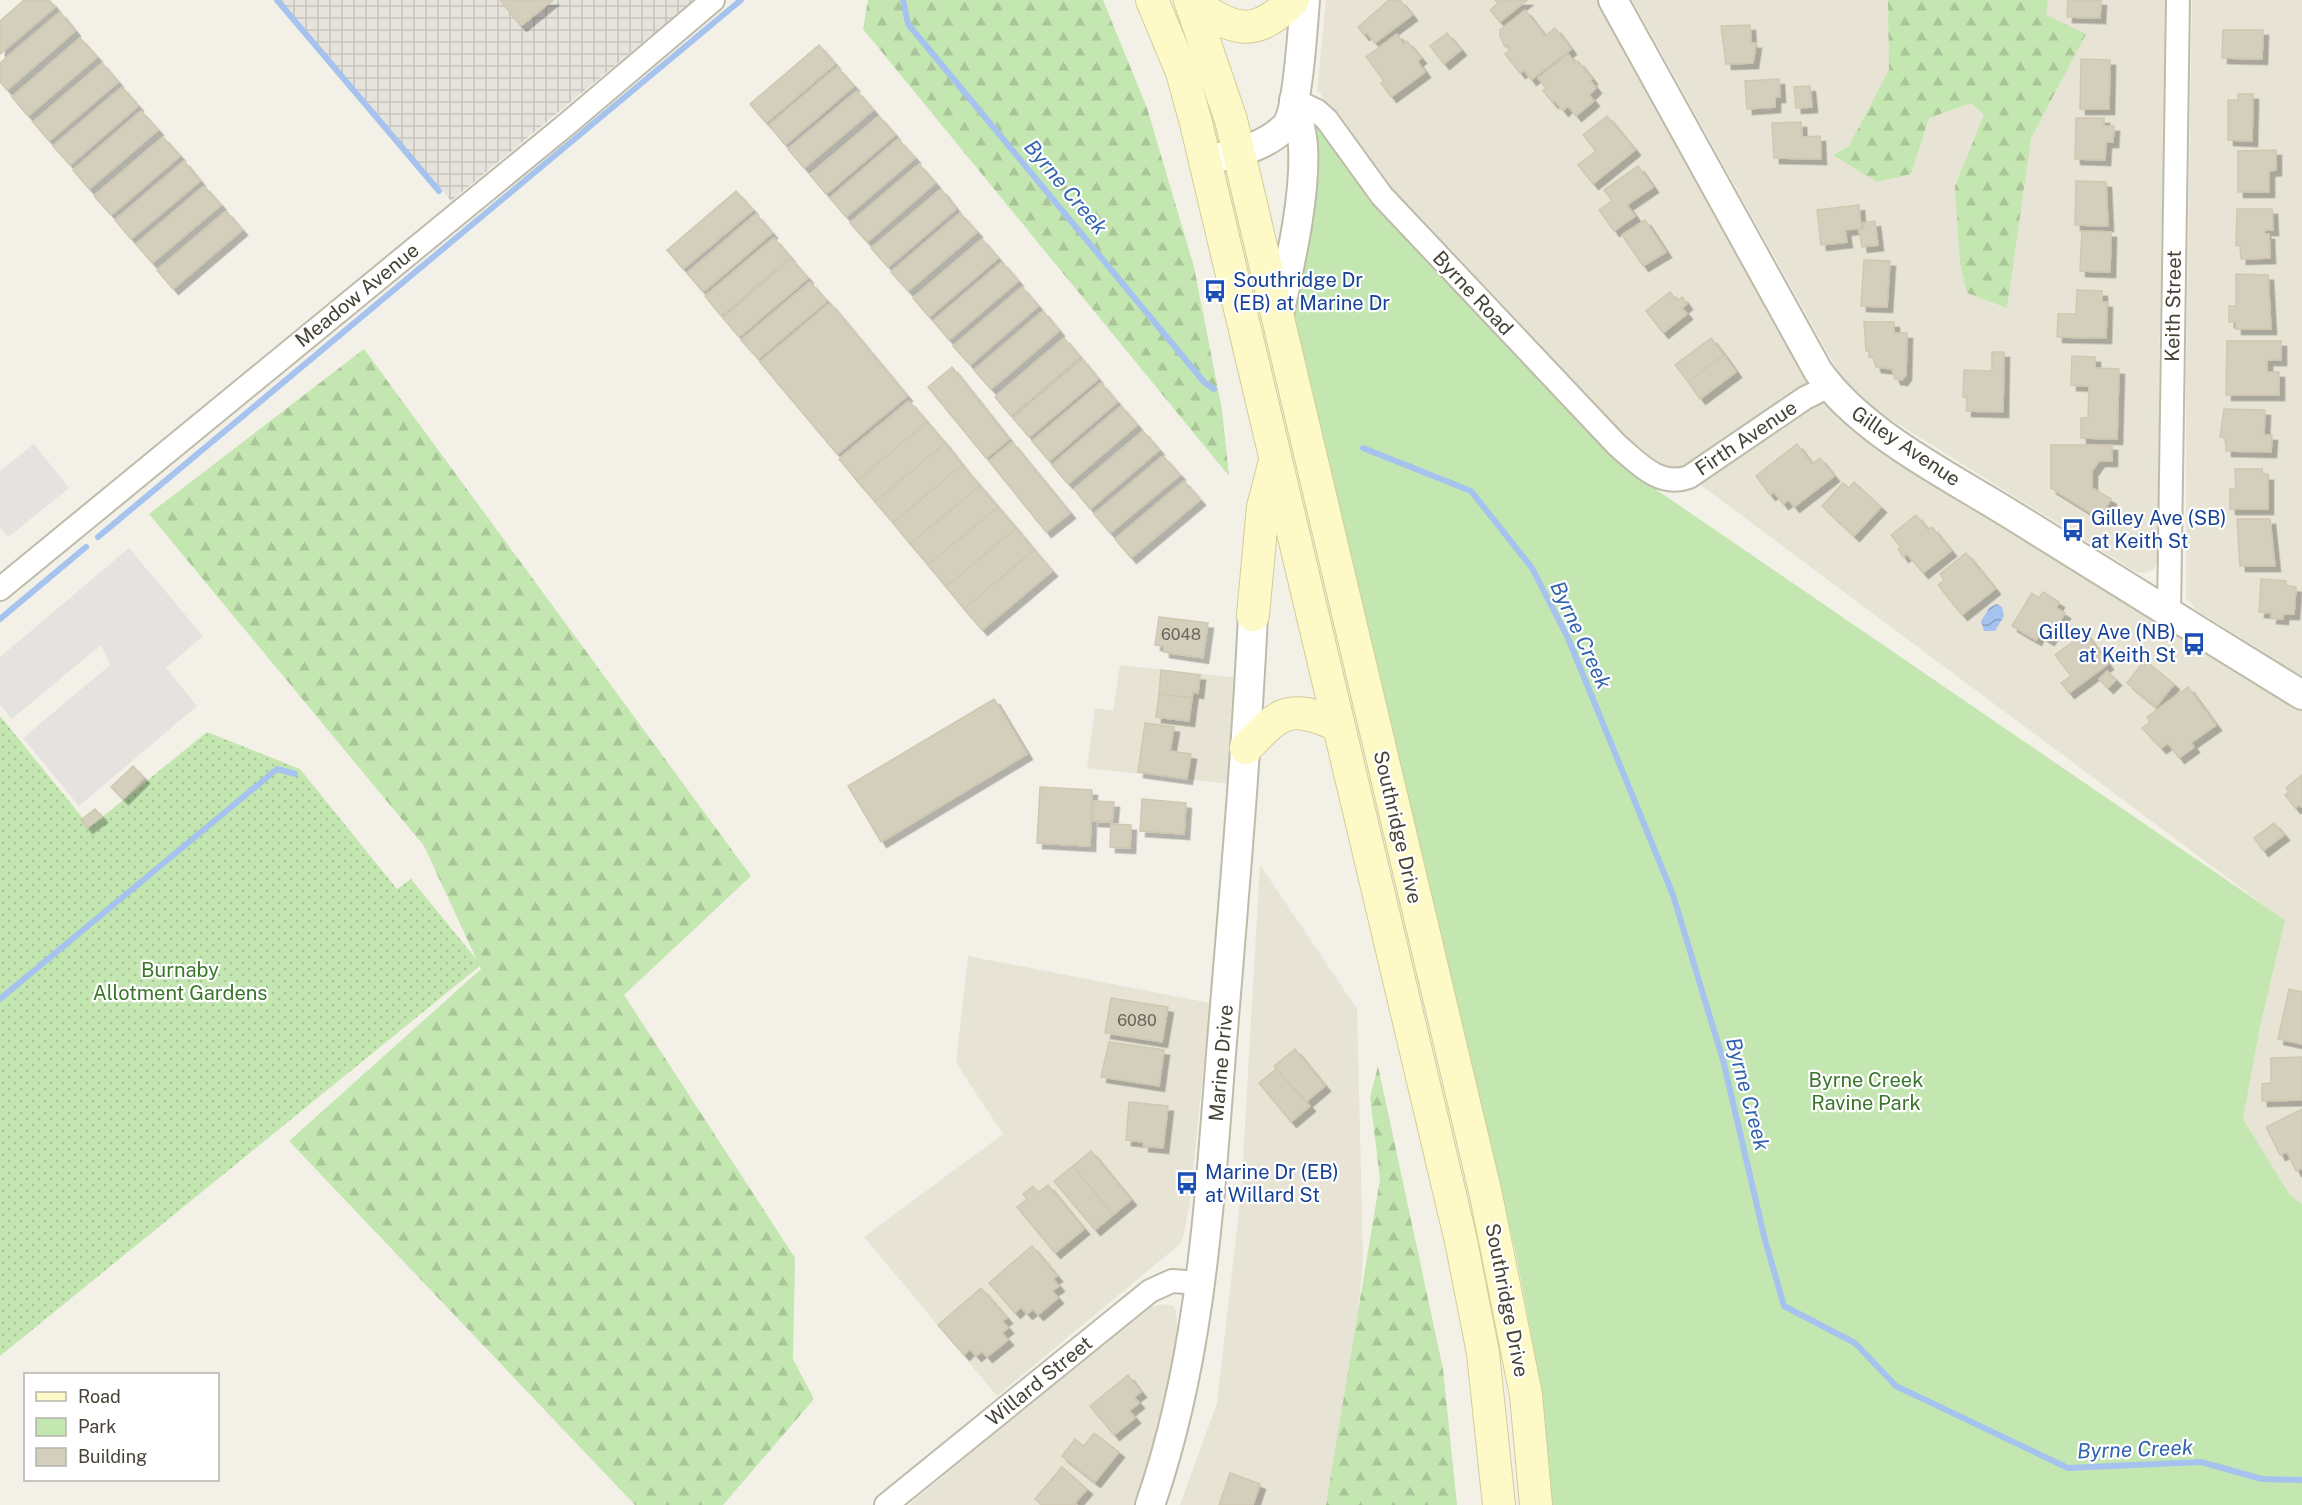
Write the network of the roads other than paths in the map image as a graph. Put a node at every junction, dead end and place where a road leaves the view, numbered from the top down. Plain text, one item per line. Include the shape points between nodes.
1 (713, 0) edge
2 (1152, 0) edge
3 (1293, 0) edge
4 (1305, 0) edge
5 (1613, 0) edge
6 (2178, 0) edge
7 (1191, 2) edge
8 (1294, 100) junction
9 (1238, 153) junction
10 (1204, 160) junction
11 (1278, 321) junction
12 (1829, 386) junction
13 (1275, 461) junction
14 (1662, 478) joint
15 (0, 588) edge
16 (2169, 612) junction
17 (1253, 615) joint
18 (2302, 695) edge
19 (1337, 725) junction
20 (1246, 748) junction
21 (1201, 1283) junction
22 (886, 1505) edge
23 (1150, 1505) edge
24 (1499, 1505) edge
25 (1536, 1505) edge

1 - 15 street, Meadow Avenue
2 - 10 main road via 1182,72
3 - 7 main road via 1270,19 1241,28 1225,24
4 - 8 street
5 - 12 street, Gilley Avenue
6 - 16 street, Keith Street
7 - 9 main road via 1225,99
8 - 9 street via 1287,126 1268,140
8 - 11 street via 1303,145 1302,169 1291,258
8 - 14 street, Byrne Road via 1327,120 1382,196 1617,445 1651,474
9 - 10 street
9 - 11 main road, Southridge Drive
10 - 13 main road, Southridge Drive
11 - 25 main road, Southridge Drive via 1486,1195 1526,1395
12 - 14 street, Firth Avenue via 1805,398 1689,477
12 - 16 street, Gilley Avenue via 1870,426
13 - 17 main road via 1263,507
13 - 19 main road, Southridge Drive
16 - 18 street, Gilley Avenue
17 - 20 street, Marine Drive
19 - 20 main road via 1303,712 1286,714 1269,723
19 - 24 main road, Southridge Drive via 1461,1241 1483,1353
20 - 21 street, Marine Drive
21 - 22 street, Willard Street via 1172,1281 1150,1291
21 - 23 street, Marine Drive via 1184,1382

